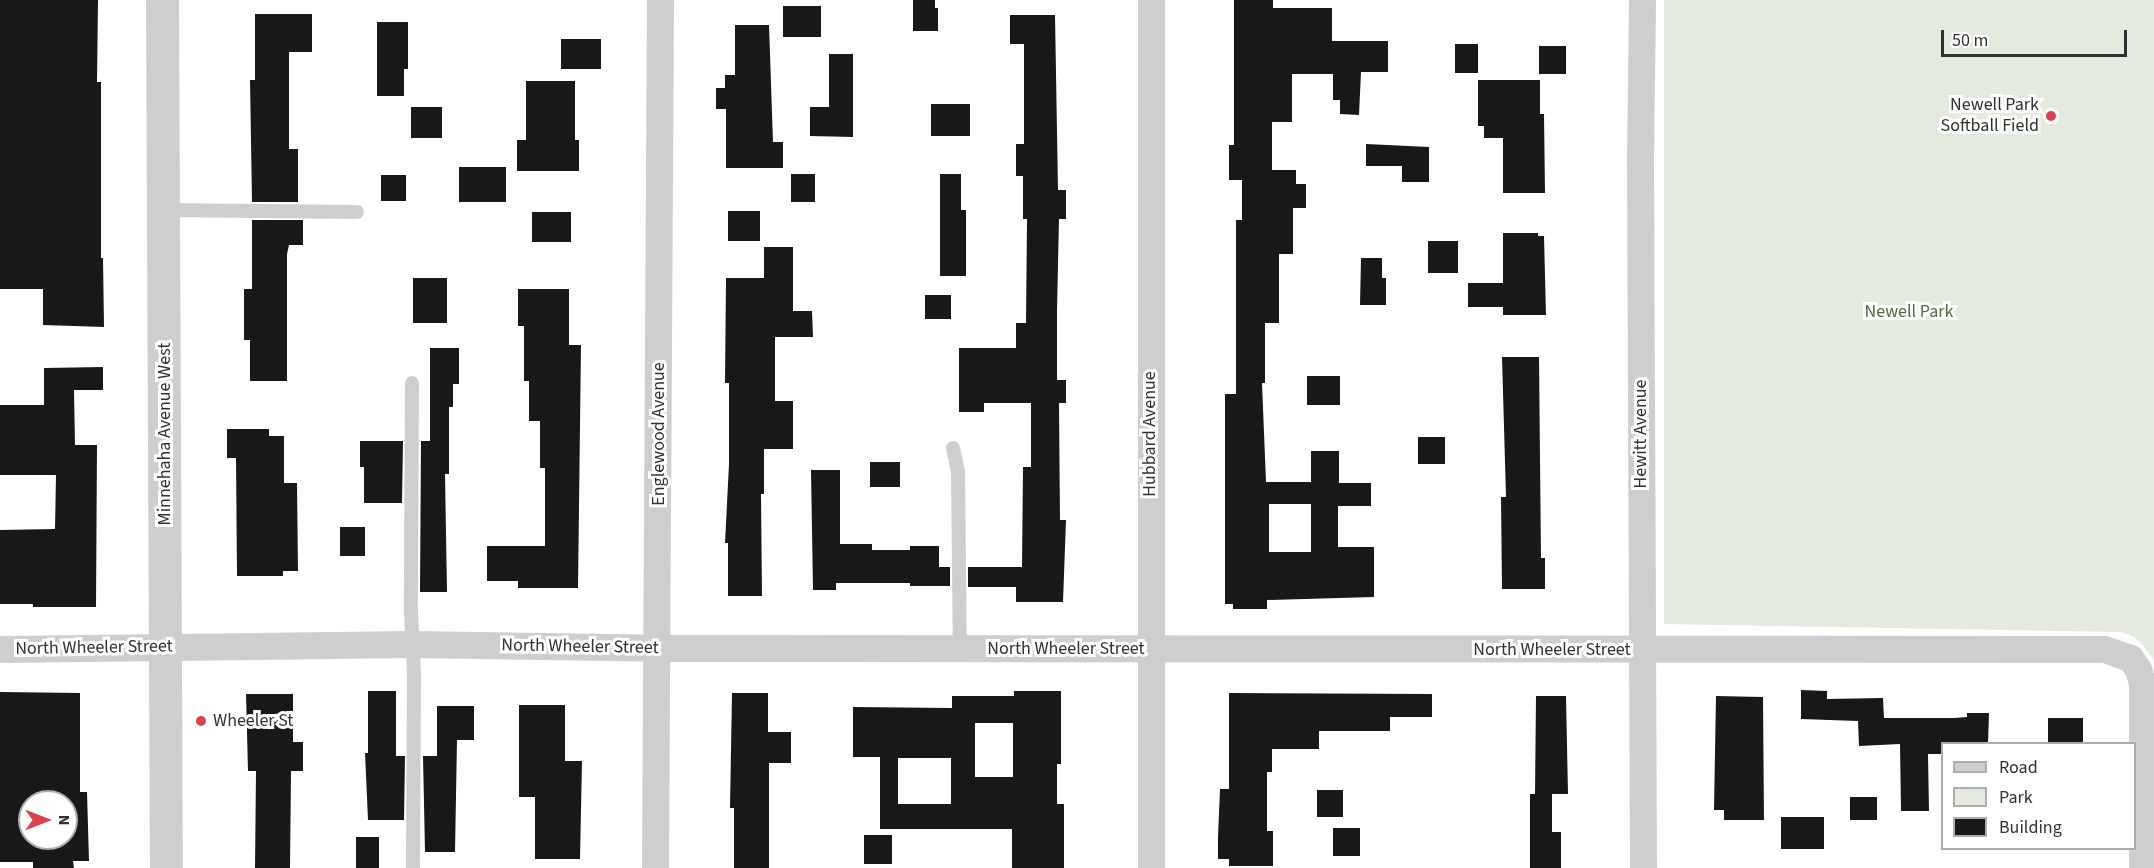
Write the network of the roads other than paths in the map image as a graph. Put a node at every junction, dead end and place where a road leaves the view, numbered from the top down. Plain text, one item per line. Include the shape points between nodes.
1 (162, 0) edge
2 (660, 0) edge
3 (1151, 0) edge
4 (1642, 0) edge
5 (164, 210) junction
6 (357, 212) dead end
7 (412, 383) dead end
8 (953, 448) dead end
9 (411, 644) junction
10 (166, 647) junction
11 (657, 648) junction
12 (960, 648) junction
13 (0, 649) edge
14 (1150, 649) junction
15 (1641, 650) junction
16 (166, 868) edge
17 (413, 868) edge
18 (656, 868) edge
19 (1150, 868) edge
20 (1642, 868) edge
21 (2142, 868) edge

1 - 5 street, Minnehaha Avenue West
2 - 11 street, Englewood Avenue
3 - 14 street, Hubbard Avenue
4 - 15 street, Hewitt Avenue
5 - 6 lane
5 - 10 street, Minnehaha Avenue West
7 - 9 lane
8 - 12 lane via 958,472
9 - 10 street, North Wheeler Street
9 - 11 street, North Wheeler Street
9 - 17 lane
10 - 13 street, North Wheeler Street
10 - 16 street, Minnehaha Avenue West
11 - 12 street, North Wheeler Street
11 - 18 street, Englewood Avenue
12 - 14 street, North Wheeler Street
14 - 15 street, North Wheeler Street
14 - 19 street, Hubbard Avenue
15 - 20 street, Hewitt Avenue
15 - 21 street, North Wheeler Street via 2104,649 2130,658 2142,683

